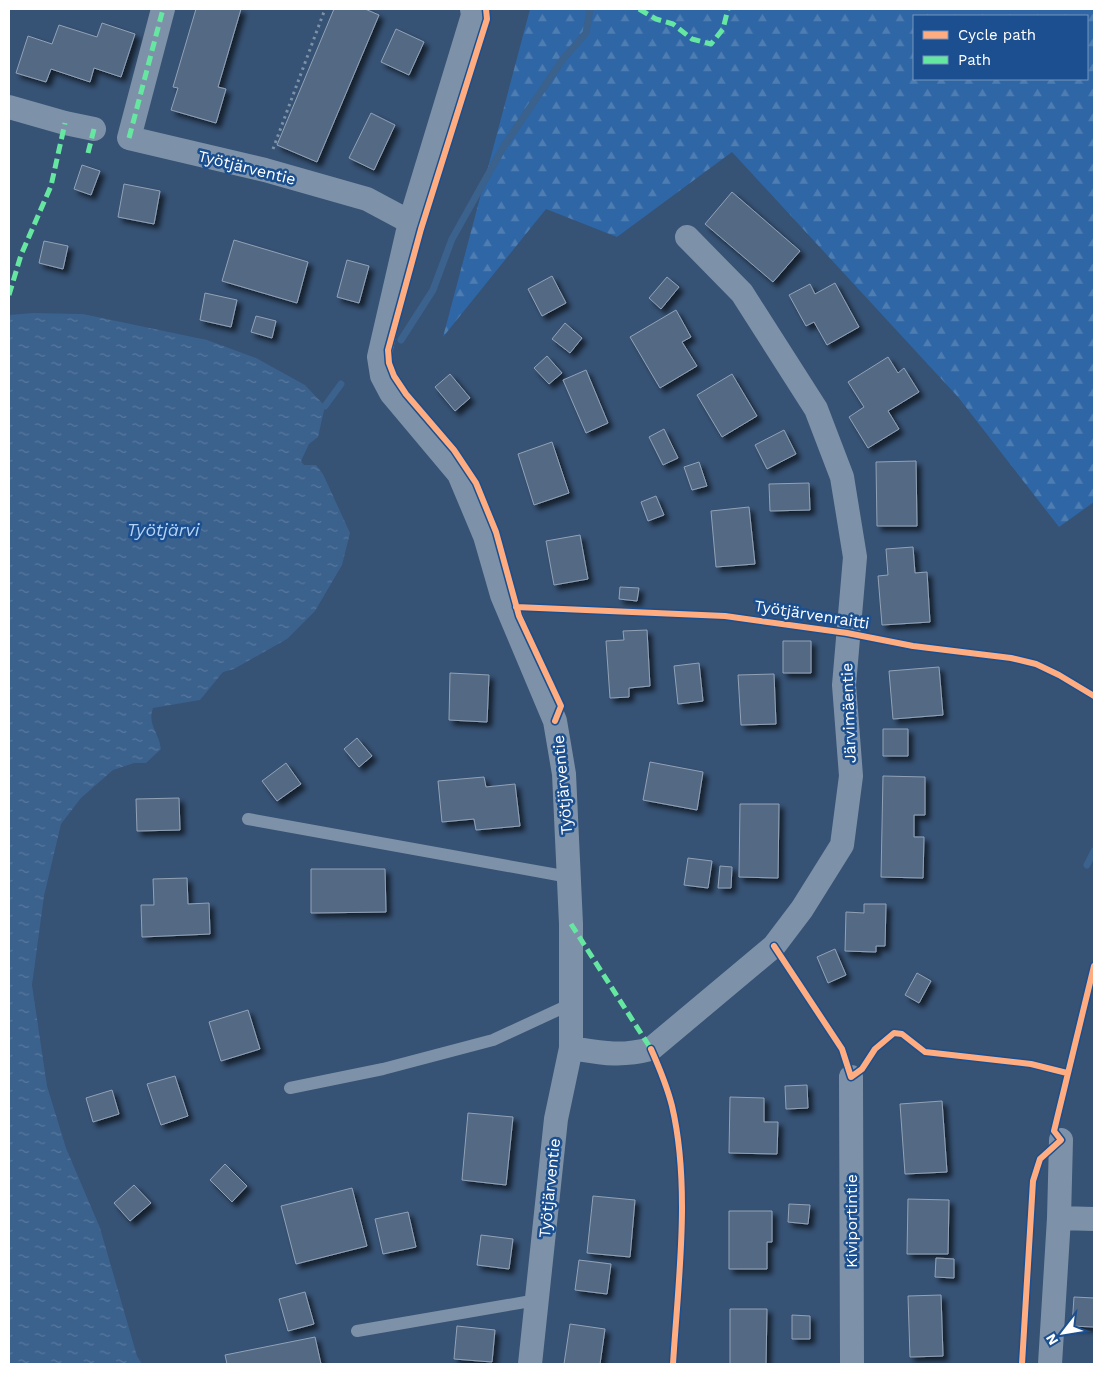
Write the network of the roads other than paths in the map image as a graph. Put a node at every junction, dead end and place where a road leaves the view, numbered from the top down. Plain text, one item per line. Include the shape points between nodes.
1 (164, 9) edge
2 (472, 9) edge
3 (9, 108) edge
4 (94, 129) dead end
5 (410, 222) junction
6 (687, 237) dead end
7 (248, 819) dead end
8 (569, 877) junction
9 (571, 1004) junction
10 (571, 1048) junction
11 (851, 1077) dead end
12 (290, 1088) dead end
13 (1061, 1140) dead end
14 (1059, 1218) junction
15 (1094, 1219) edge
16 (537, 1300) junction
17 (357, 1331) dead end
18 (530, 1364) edge
19 (852, 1364) edge
20 (1050, 1364) edge

1 - 5 street, Työtjärventie via 129,138 265,170 367,199
2 - 5 street, Työtjärventie via 473,15
3 - 4 street
5 - 8 street, Työtjärventie via 379,357 382,376 391,393 459,474 485,536 502,595 555,720 564,774
6 - 10 street, Järvimäentie via 748,301 816,409 842,477 854,557 844,685 851,776 842,845 802,909 774,946 651,1049 615,1054
7 - 8 lane
8 - 9 street, Työtjärventie
9 - 10 street, Työtjärventie
9 - 12 lane via 493,1040 383,1069
10 - 16 street, Työtjärventie via 556,1119
11 - 19 street, Kiviportintie
13 - 14 street
14 - 15 street
14 - 20 street
16 - 17 lane
16 - 18 street, Työtjärventie

